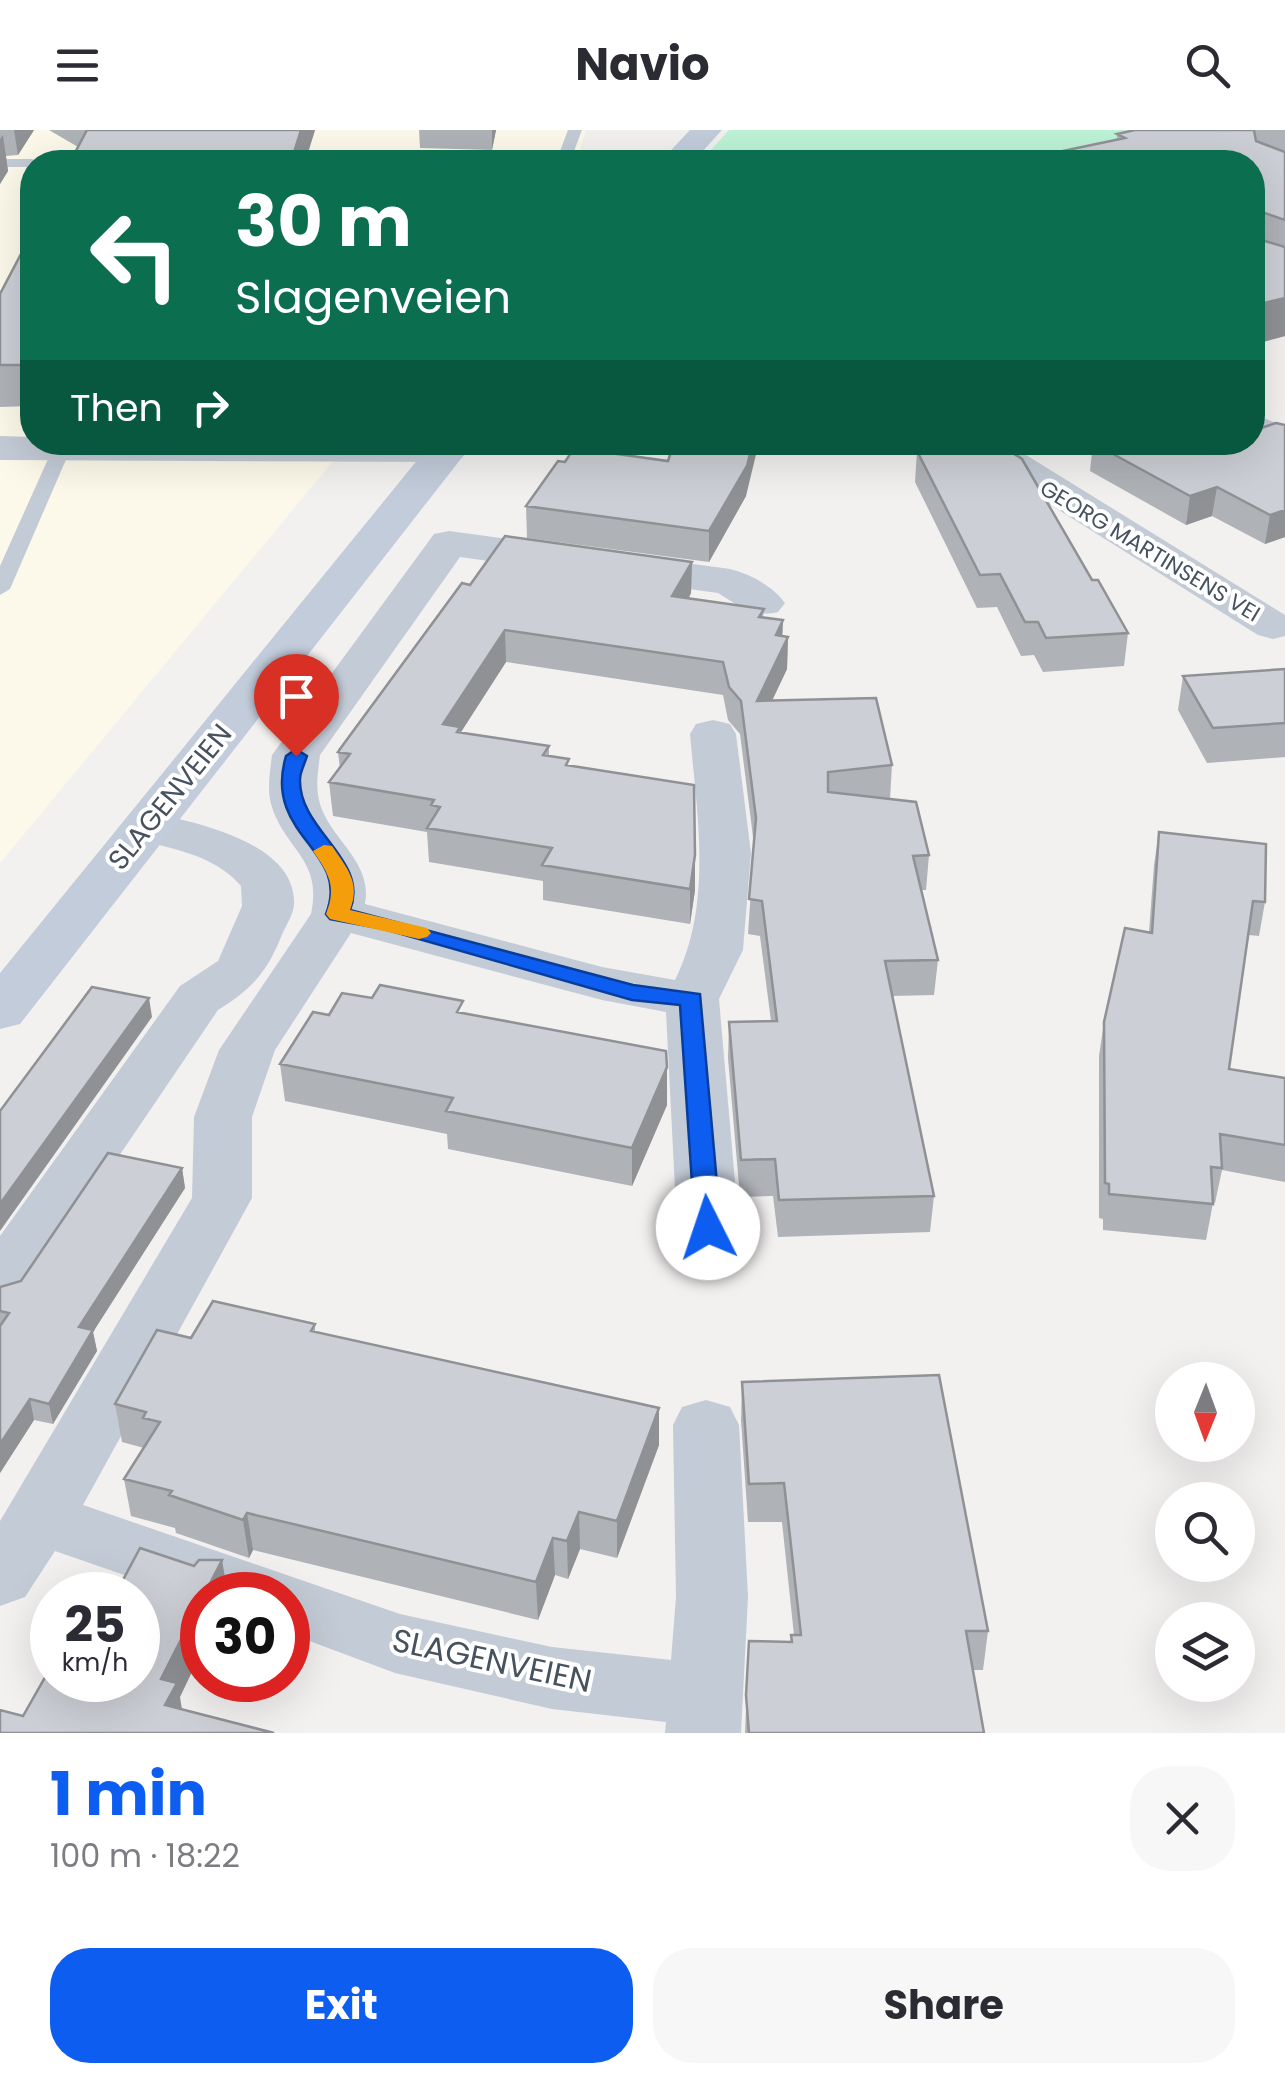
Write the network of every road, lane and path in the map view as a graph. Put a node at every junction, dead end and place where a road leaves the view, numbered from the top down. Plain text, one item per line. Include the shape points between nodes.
1 (708, 130) edge
2 (688, 150) edge
3 (59, 455) edge
4 (443, 455) edge
5 (999, 455) edge
6 (0, 589) edge
7 (763, 603) dead end
8 (1273, 626) dead end
9 (714, 734) dead end
10 (146, 827) junction
11 (338, 914) junction
12 (257, 991) junction
13 (692, 999) junction
14 (0, 1010) edge
15 (708, 1228) dead end
16 (0, 1283) edge
17 (706, 1425) dead end
18 (40, 1518) junction
19 (200, 1572) edge
20 (0, 1577) edge
21 (310, 1610) edge
22 (703, 1714) edge

1 - 2 main road
3 - 6 lane
4 - 10 main road, SLAGENVEIEN
5 - 8 street, GEORG MARTINSENS VEI
7 - 11 street via 730,582 449,543 296,756 290,779 296,812 342,877
9 - 13 street via 726,853 716,950
10 - 12 street via 184,834 256,869 269,903
10 - 14 main road, SLAGENVEIEN
11 - 12 street
11 - 13 street via 632,992
12 - 16 street via 199,998
12 - 18 street via 247,1050 223,1117 222,1198
13 - 15 street
17 - 22 street, SLAGENVEIEN via 712,1597
18 - 19 street
18 - 20 street
21 - 22 street, SLAGENVEIEN via 396,1642

